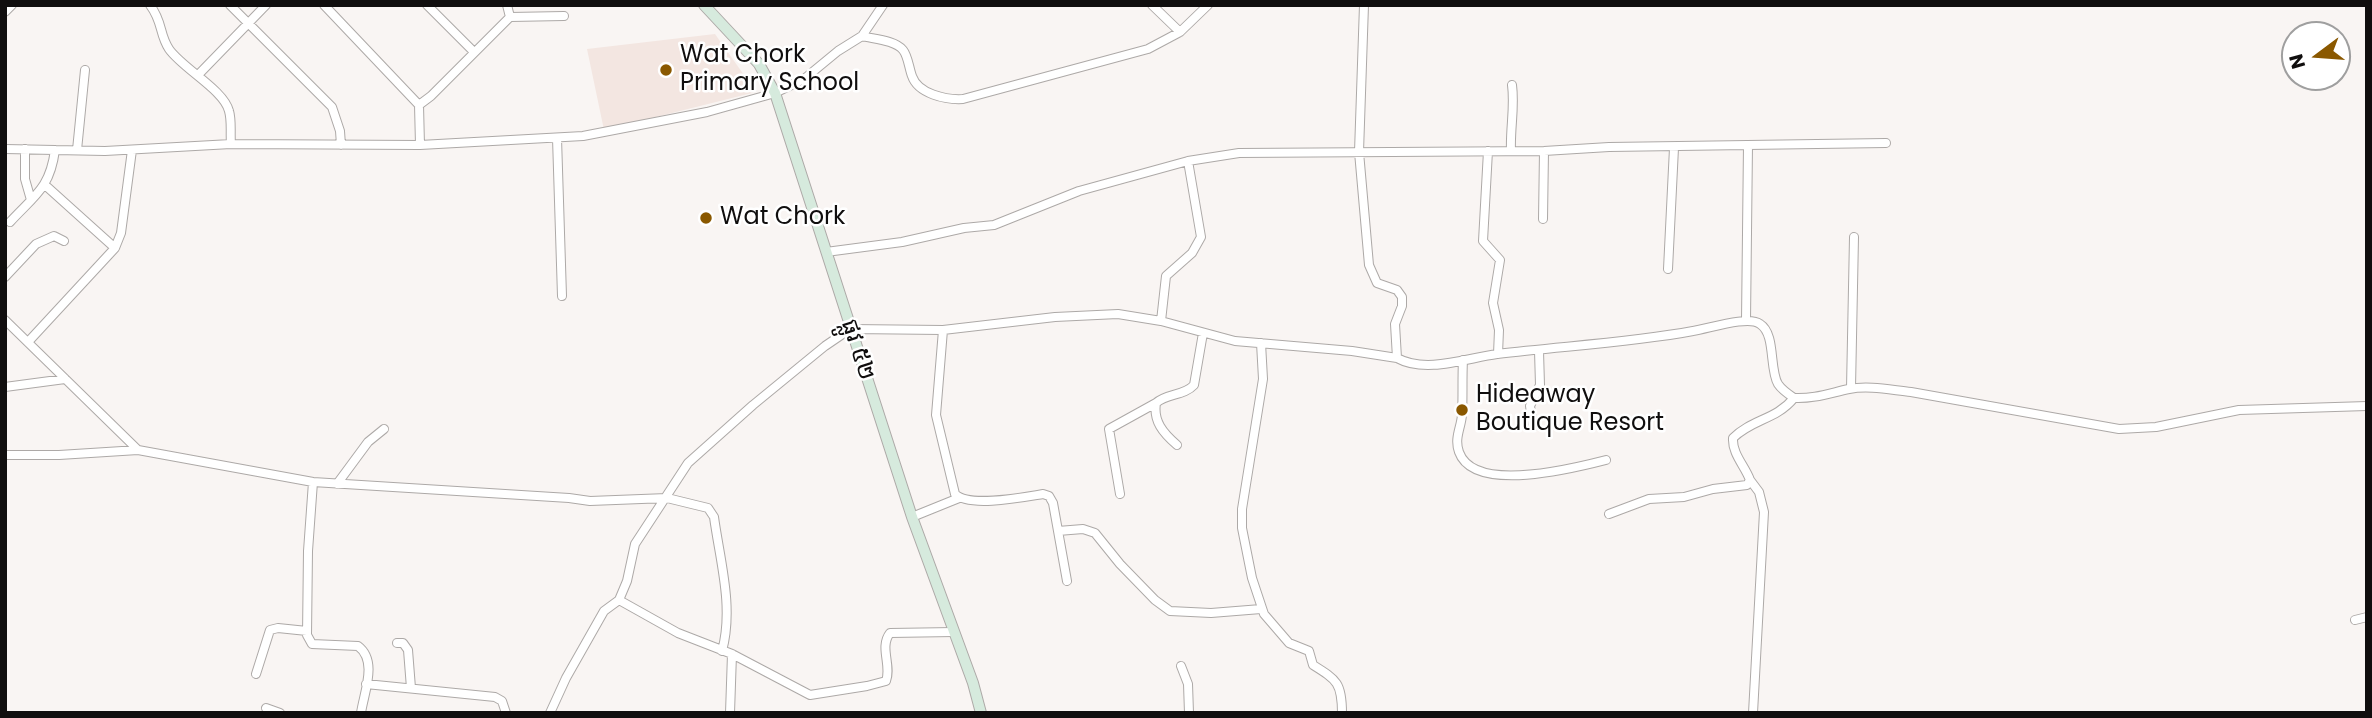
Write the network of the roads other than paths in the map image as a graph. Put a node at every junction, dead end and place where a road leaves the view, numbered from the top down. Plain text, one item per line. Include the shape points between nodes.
1 (12, 5) edge
2 (149, 5) edge
3 (230, 5) edge
4 (266, 5) edge
5 (324, 5) edge
6 (427, 5) edge
7 (507, 5) edge
8 (705, 5) edge
9 (883, 5) edge
10 (1152, 5) edge
11 (1208, 5) edge
12 (1364, 5) edge
13 (5, 11) edge
14 (564, 16) dead end
15 (510, 17) junction
16 (248, 23) junction
17 (1180, 32) junction
18 (862, 36) junction
19 (474, 52) junction
20 (85, 70) dead end
21 (198, 75) junction
22 (1512, 85) dead end
23 (775, 93) junction
24 (419, 105) junction
25 (557, 138) junction
26 (231, 144) junction
27 (1886, 144) dead end
28 (341, 145) junction
29 (419, 145) junction
30 (1748, 145) junction
31 (1674, 148) junction
32 (5, 149) edge
33 (25, 149) junction
34 (55, 150) junction
35 (77, 150) junction
36 (132, 150) junction
37 (1511, 150) junction
38 (1488, 151) junction
39 (1544, 151) junction
40 (1359, 152) junction
41 (1188, 161) junction
42 (46, 185) junction
43 (31, 200) junction
44 (1543, 219) dead end
45 (10, 222) dead end
46 (1854, 237) dead end
47 (64, 241) dead end
48 (115, 248) junction
49 (827, 252) junction
50 (1668, 269) dead end
51 (5, 277) edge
52 (562, 296) dead end
53 (5, 320) edge
54 (1746, 320) junction
55 (1161, 321) junction
56 (850, 329) junction
57 (943, 330) junction
58 (1203, 333) junction
59 (28, 342) junction
60 (1261, 342) junction
61 (1539, 351) junction
62 (1498, 354) junction
63 (1397, 358) junction
64 (1463, 360) junction
65 (65, 379) junction
66 (5, 387) edge
67 (1851, 388) junction
68 (1794, 398) junction
69 (1156, 403) junction
70 (2367, 406) edge
71 (1533, 427) dead end
72 (384, 429) dead end
73 (1177, 444) dead end
74 (138, 450) junction
75 (5, 455) edge
76 (1606, 460) dead end
77 (1750, 480) junction
78 (313, 482) junction
79 (337, 484) junction
80 (1120, 494) dead end
81 (667, 498) junction
82 (959, 498) junction
83 (1609, 514) dead end
84 (912, 517) junction
85 (1058, 531) junction
86 (1067, 582) dead end
87 (619, 600) junction
88 (1261, 609) junction
89 (2367, 617) edge
90 (2356, 620) dead end
91 (307, 631) junction
92 (954, 632) junction
93 (397, 642) dead end
94 (722, 651) junction
95 (732, 654) junction
96 (1181, 666) dead end
97 (256, 674) dead end
98 (366, 684) junction
99 (411, 688) junction
100 (361, 713) edge
101 (506, 713) edge
102 (551, 713) edge
103 (730, 713) edge
104 (981, 713) edge
105 (1189, 713) edge
106 (1342, 713) edge
107 (1754, 713) edge

1 - 13 street
2 - 21 street via 171,53
3 - 16 street
4 - 16 street
5 - 24 street
6 - 19 street
7 - 15 street
8 - 23 street, ផ្លូវ ៥២ via 759,64
9 - 18 street
10 - 17 street
11 - 17 street
12 - 40 street
14 - 15 street
15 - 19 street
16 - 21 street
16 - 28 street via 332,107
17 - 18 street via 1148,49 958,100 920,88 899,47
18 - 23 street via 804,79
19 - 24 street
20 - 35 street
21 - 26 street via 229,110
22 - 37 street
23 - 25 street via 707,112
23 - 49 street, ផ្លូវ ៥២
24 - 29 street
25 - 29 street
25 - 52 street
26 - 28 street
26 - 36 street
27 - 30 street
28 - 29 street
30 - 31 street
30 - 54 street
31 - 39 street
31 - 50 street
32 - 33 street
33 - 34 street
33 - 43 street via 25,180
34 - 35 street
34 - 42 street
35 - 36 street
36 - 48 street
37 - 38 street
37 - 39 street
38 - 40 street
38 - 62 street via 1483,241 1500,260 1493,303
39 - 44 street
40 - 41 street via 1239,153
40 - 63 street via 1369,265 1377,283 1397,290 1402,297 1395,324
41 - 49 street via 1079,191 994,225
41 - 55 street via 1201,237 1192,253 1166,276
42 - 43 street
42 - 48 street
43 - 45 street
46 - 67 street
47 - 51 street via 54,236 36,244
48 - 59 street
49 - 56 street, ផ្លូវ ៥២
53 - 59 street
54 - 61 street via 1658,338
54 - 68 street via 1765,328 1775,377
55 - 57 street via 1093,315
55 - 58 street
56 - 57 street
56 - 81 street via 745,411 688,463
56 - 84 street, ផ្លូវ ៥២
57 - 82 street via 936,415 952,488
58 - 60 street
58 - 69 street via 1194,385
59 - 65 street
60 - 63 street
60 - 88 street via 1263,379 1242,519
61 - 62 street
61 - 71 street via 1540,385 1530,406
62 - 64 street
63 - 64 street via 1424,364
64 - 76 street via 1457,438 1460,454 1478,469 1513,477
65 - 66 street
65 - 74 street
67 - 68 street via 1820,397
67 - 70 street via 1911,392 2119,429 2239,410
68 - 77 street via 1777,414 1733,438
69 - 73 street via 1161,429
69 - 80 street via 1109,429
72 - 79 street via 368,442
74 - 75 street
74 - 78 street
77 - 83 street via 1746,485 1684,497 1641,501
77 - 107 street via 1764,512
78 - 79 street
78 - 91 street
79 - 81 street via 590,501
81 - 87 street via 635,544
81 - 94 street via 712,512 726,600
82 - 84 street
82 - 85 street via 1043,494 1052,499
84 - 92 street, ផ្លូវ ៥២
85 - 86 street
85 - 88 street via 1096,533 1120,564 1170,611
87 - 94 street
87 - 102 street via 604,611
88 - 106 street via 1289,643 1309,651 1314,665 1335,679 1341,690
89 - 90 street
91 - 97 street via 270,630
91 - 98 street via 312,644 358,646 365,651 370,665
92 - 95 street via 890,634 885,644 886,681 817,694 804,693
92 - 104 street, ផ្លូវ ៥២
93 - 99 street via 408,650
94 - 95 street
95 - 103 street
96 - 105 street via 1188,684
98 - 99 street
98 - 100 street
99 - 101 street via 495,697 502,701

